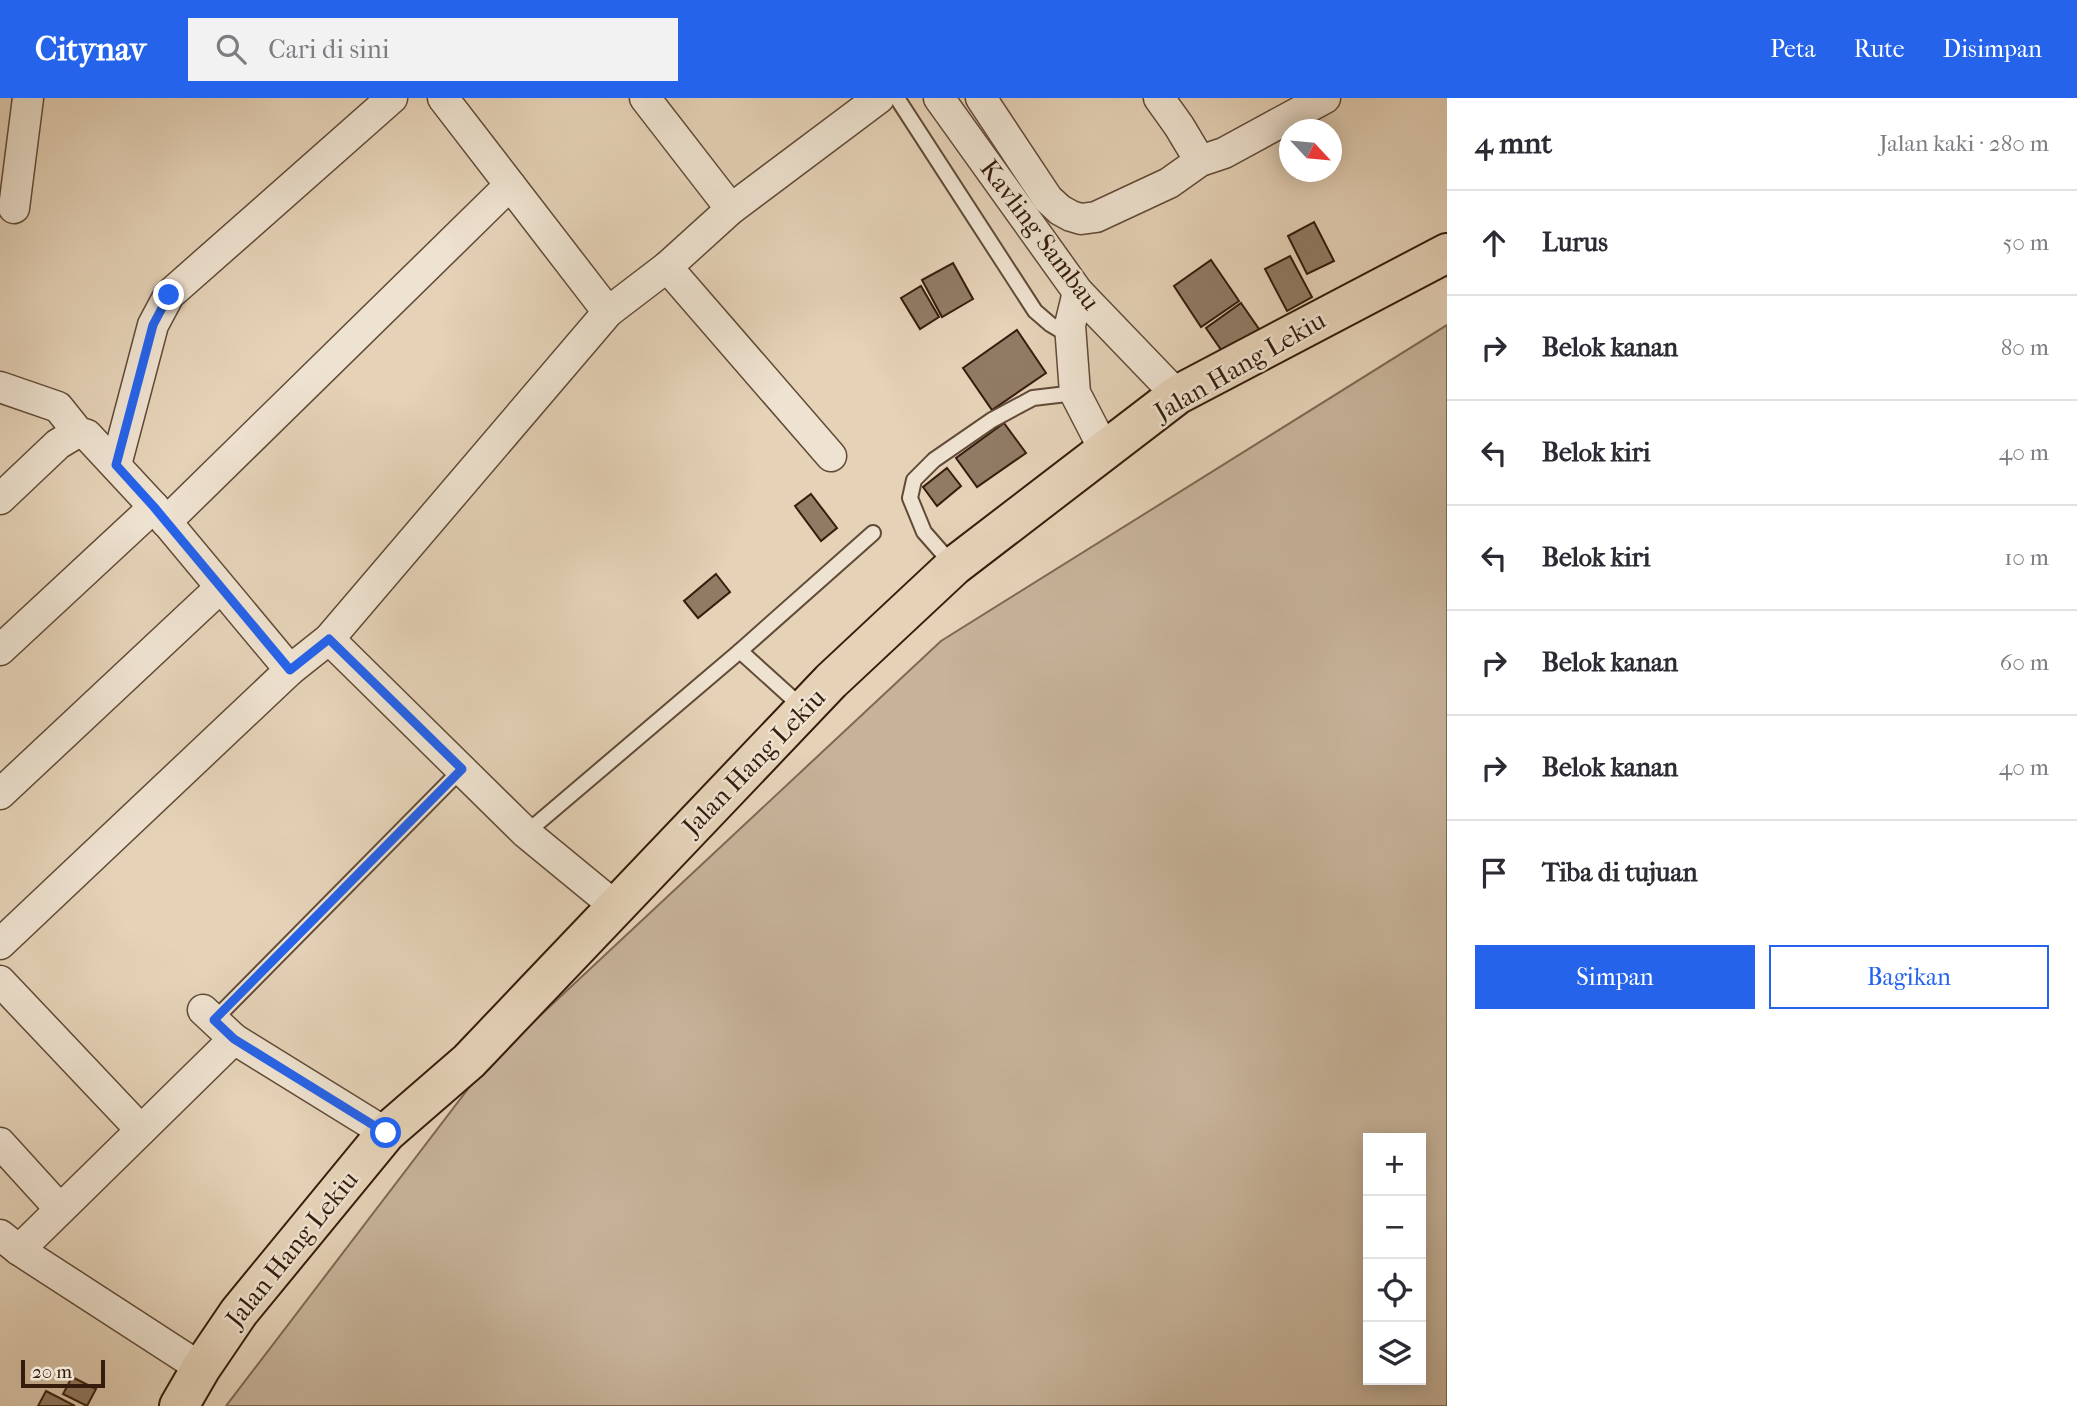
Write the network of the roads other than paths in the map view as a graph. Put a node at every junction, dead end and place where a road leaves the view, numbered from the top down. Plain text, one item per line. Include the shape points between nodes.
1 (28, 98) edge
2 (393, 98) edge
3 (443, 98) edge
4 (645, 98) edge
5 (880, 98) edge
6 (897, 98) edge
7 (939, 98) edge
8 (981, 98) edge
9 (1158, 98) edge
10 (1325, 98) edge
11 (1200, 160) junction
12 (510, 184) junction
13 (15, 208) dead end
14 (731, 209) junction
15 (1447, 253) edge
16 (667, 267) junction
17 (1078, 292) junction
18 (608, 312) junction
19 (1071, 336) junction
20 (0, 387) edge
21 (1074, 393) junction
22 (1178, 395) junction
23 (78, 432) junction
24 (1105, 451) junction
25 (831, 456) dead end
26 (116, 465) junction
27 (0, 499) edge
28 (160, 514) junction
29 (873, 533) dead end
30 (954, 566) junction
31 (220, 588) junction
32 (329, 639) junction
33 (0, 650) edge
34 (740, 651) junction
35 (290, 670) junction
36 (804, 709) junction
37 (462, 769) junction
38 (0, 794) edge
39 (526, 833) junction
40 (616, 906) junction
41 (0, 944) edge
42 (0, 981) edge
43 (217, 1023) junction
44 (141, 1130) junction
45 (386, 1133) junction
46 (0, 1143) edge
47 (60, 1209) junction
48 (9, 1243) edge
49 (201, 1367) junction
50 (179, 1406) edge

1 - 13 street
2 - 26 street via 169,295 153,325
3 - 12 street
4 - 14 street
5 - 14 street
6 - 19 lane via 1035,311
7 - 17 street, Kavling Sambau
8 - 11 street via 1048,199 1081,219 1169,183
9 - 11 street
10 - 11 street via 1224,153
12 - 18 street
12 - 28 street
14 - 16 street
15 - 22 highway, Jalan Hang Lekiu
16 - 18 street
16 - 25 street
17 - 19 street
17 - 22 street, Kavling Sambau
18 - 32 street
19 - 21 street
20 - 23 street via 58,407
21 - 24 street
21 - 30 lane via 1033,398 992,420 934,460 914,480 910,498 924,532
22 - 24 highway, Jalan Hang Lekiu
23 - 26 street via 87,435
23 - 27 street via 58,444
24 - 30 highway, Jalan Hang Lekiu
26 - 28 street
28 - 31 street
28 - 33 street
29 - 34 lane
30 - 36 highway, Jalan Hang Lekiu
31 - 35 street
31 - 38 street
32 - 35 street
32 - 37 street
34 - 36 lane
34 - 39 lane
35 - 41 street
36 - 40 highway, Jalan Hang Lekiu
37 - 39 street
37 - 43 lane
39 - 40 street
40 - 45 highway, Jalan Hang Lekiu via 469,1060
42 - 44 street
43 - 44 street
43 - 45 street
44 - 47 street
45 - 49 highway, Jalan Hang Lekiu via 239,1312
46 - 47 street
47 - 48 street
48 - 49 street
49 - 50 highway, Jalan Hang Lekiu

